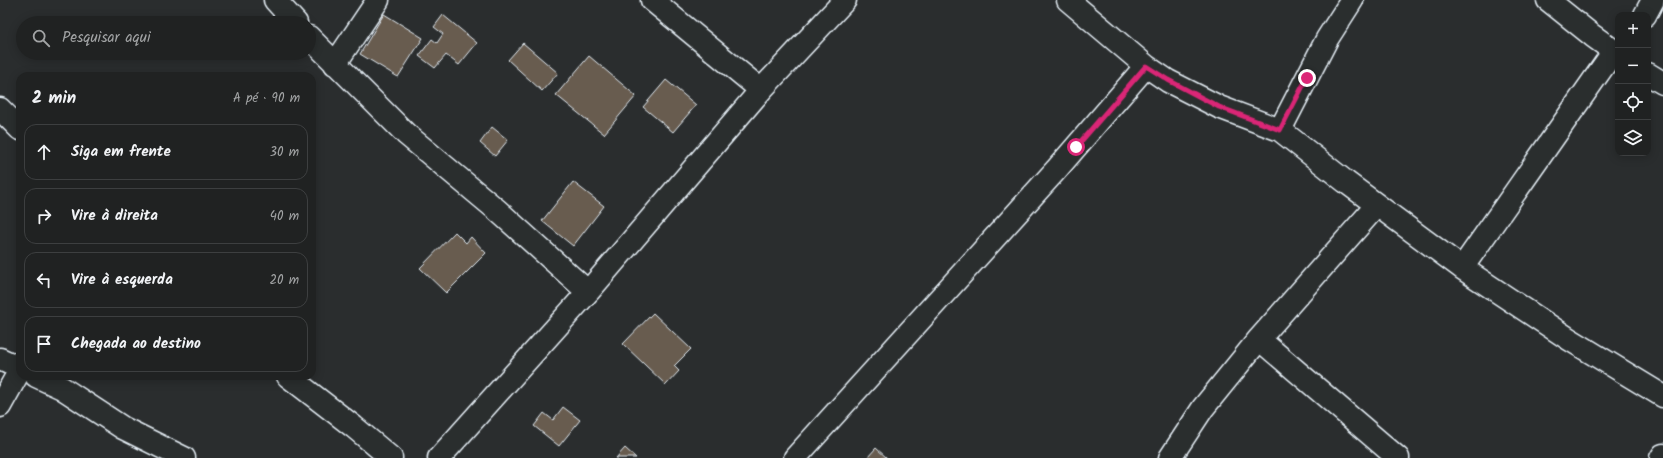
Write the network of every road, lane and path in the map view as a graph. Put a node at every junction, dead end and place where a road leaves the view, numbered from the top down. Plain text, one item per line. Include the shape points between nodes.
1 (275, 0) edge
2 (378, 0) edge
3 (652, 0) edge
4 (844, 0) edge
5 (1068, 0) edge
6 (1352, 0) edge
7 (1548, 0) edge
8 (1653, 0) edge
9 (1647, 12) edge
10 (290, 16) edge
11 (316, 44) edge
12 (1615, 51) edge
13 (1615, 53) edge
14 (335, 64) junction
15 (1146, 66) junction
16 (1651, 76) edge
17 (1663, 83) edge
18 (761, 90) junction
19 (0, 110) edge
20 (16, 125) edge
21 (1280, 130) junction
22 (1377, 204) junction
23 (1462, 268) junction
24 (588, 292) junction
25 (1259, 339) junction
26 (0, 359) edge
27 (16, 367) edge
28 (16, 376) edge
29 (45, 380) edge
30 (293, 380) edge
31 (1663, 396) edge
32 (0, 406) edge
33 (1663, 455) edge
34 (1173, 457) edge
35 (184, 458) edge
36 (391, 458) edge
37 (439, 458) edge
38 (795, 458) edge
39 (1398, 458) edge
40 (1661, 458) edge

1 - 10 street
2 - 14 street
3 - 18 street
4 - 18 street
5 - 15 street
6 - 21 street via 1327,39
7 - 12 street
8 - 9 street
11 - 14 street
13 - 23 street
14 - 24 street via 406,134 497,210
15 - 21 street via 1219,107
15 - 38 street via 994,239
16 - 17 street
18 - 24 street
19 - 20 street
21 - 22 street
22 - 23 street
22 - 25 street
23 - 31 street via 1569,339
24 - 37 street
25 - 34 street via 1203,408
25 - 39 street
26 - 27 street
28 - 32 street
29 - 35 street via 62,388 123,428
30 - 36 street
33 - 40 street

